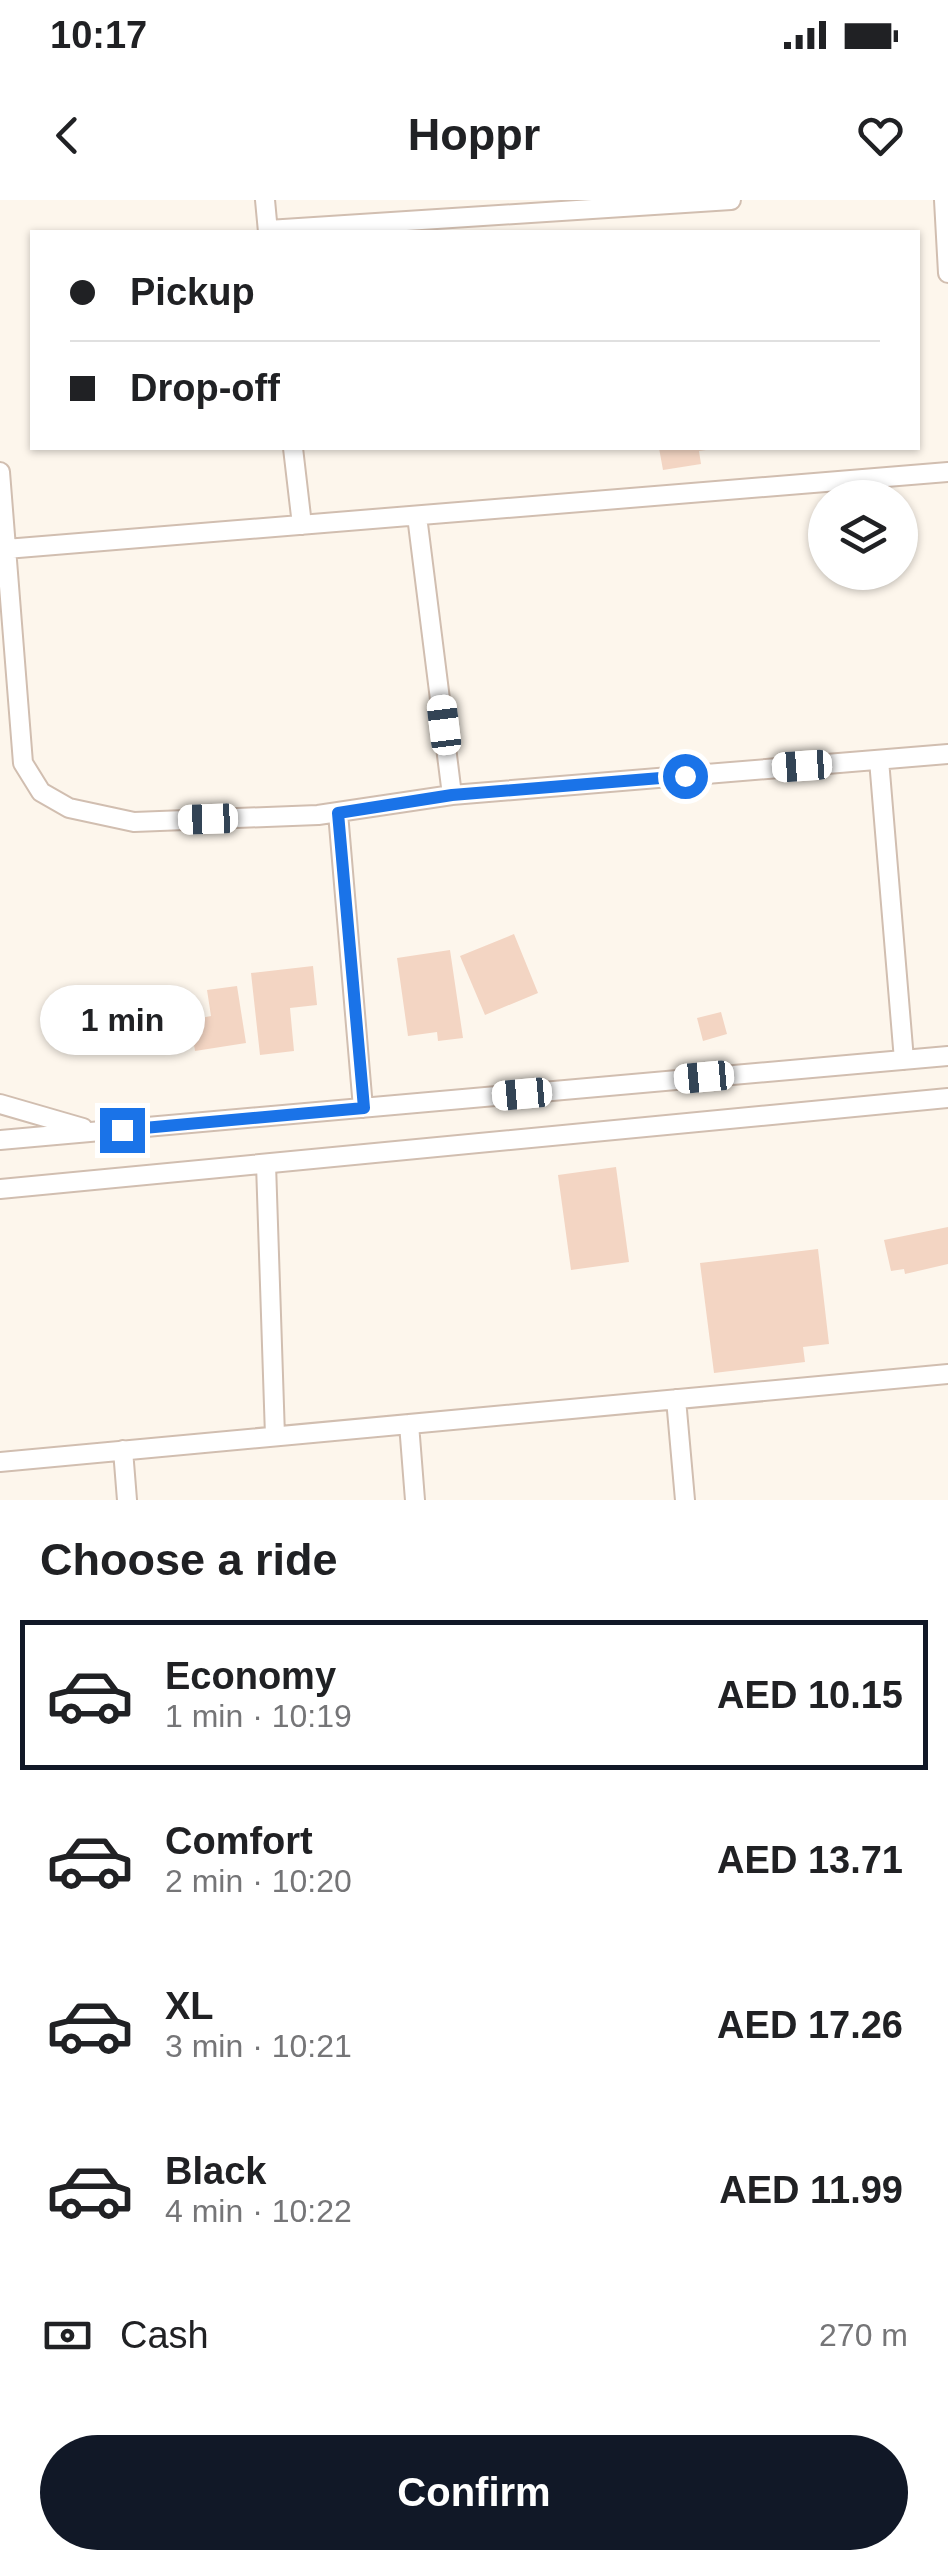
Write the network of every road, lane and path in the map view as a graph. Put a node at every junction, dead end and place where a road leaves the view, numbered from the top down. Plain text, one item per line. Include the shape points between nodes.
1 (264, 200) edge
2 (731, 200) edge
3 (944, 200) edge
4 (268, 230) edge
5 (283, 230) edge
6 (948, 273) edge
7 (293, 450) edge
8 (0, 472) edge
9 (948, 472) edge
10 (417, 516) junction
11 (302, 525) junction
12 (6, 549) junction
13 (948, 754) edge
14 (880, 760) junction
15 (452, 795) junction
16 (338, 813) junction
17 (948, 1056) edge
18 (904, 1060) junction
19 (948, 1098) edge
20 (0, 1104) edge
21 (364, 1108) junction
22 (98, 1132) junction
23 (0, 1140) edge
24 (266, 1164) junction
25 (0, 1189) edge
26 (948, 1374) edge
27 (676, 1399) junction
28 (409, 1424) junction
29 (275, 1436) junction
30 (123, 1450) junction
31 (0, 1462) edge
32 (127, 1500) edge
33 (415, 1500) edge
34 (685, 1500) edge

1 - 4 street
2 - 5 street
3 - 6 street
7 - 11 street
8 - 12 street
9 - 10 street
10 - 11 street
10 - 15 street
11 - 12 street
12 - 16 street via 23,763 41,792 69,808 134,822
13 - 14 street
14 - 15 street
14 - 18 street
15 - 16 street
16 - 21 street
17 - 18 street
18 - 21 street
19 - 24 street
20 - 22 street
21 - 22 street
22 - 23 street
24 - 25 street
24 - 29 street
26 - 27 street
27 - 28 street
27 - 34 street
28 - 29 street
28 - 33 street
29 - 30 street
30 - 31 street
30 - 32 street

